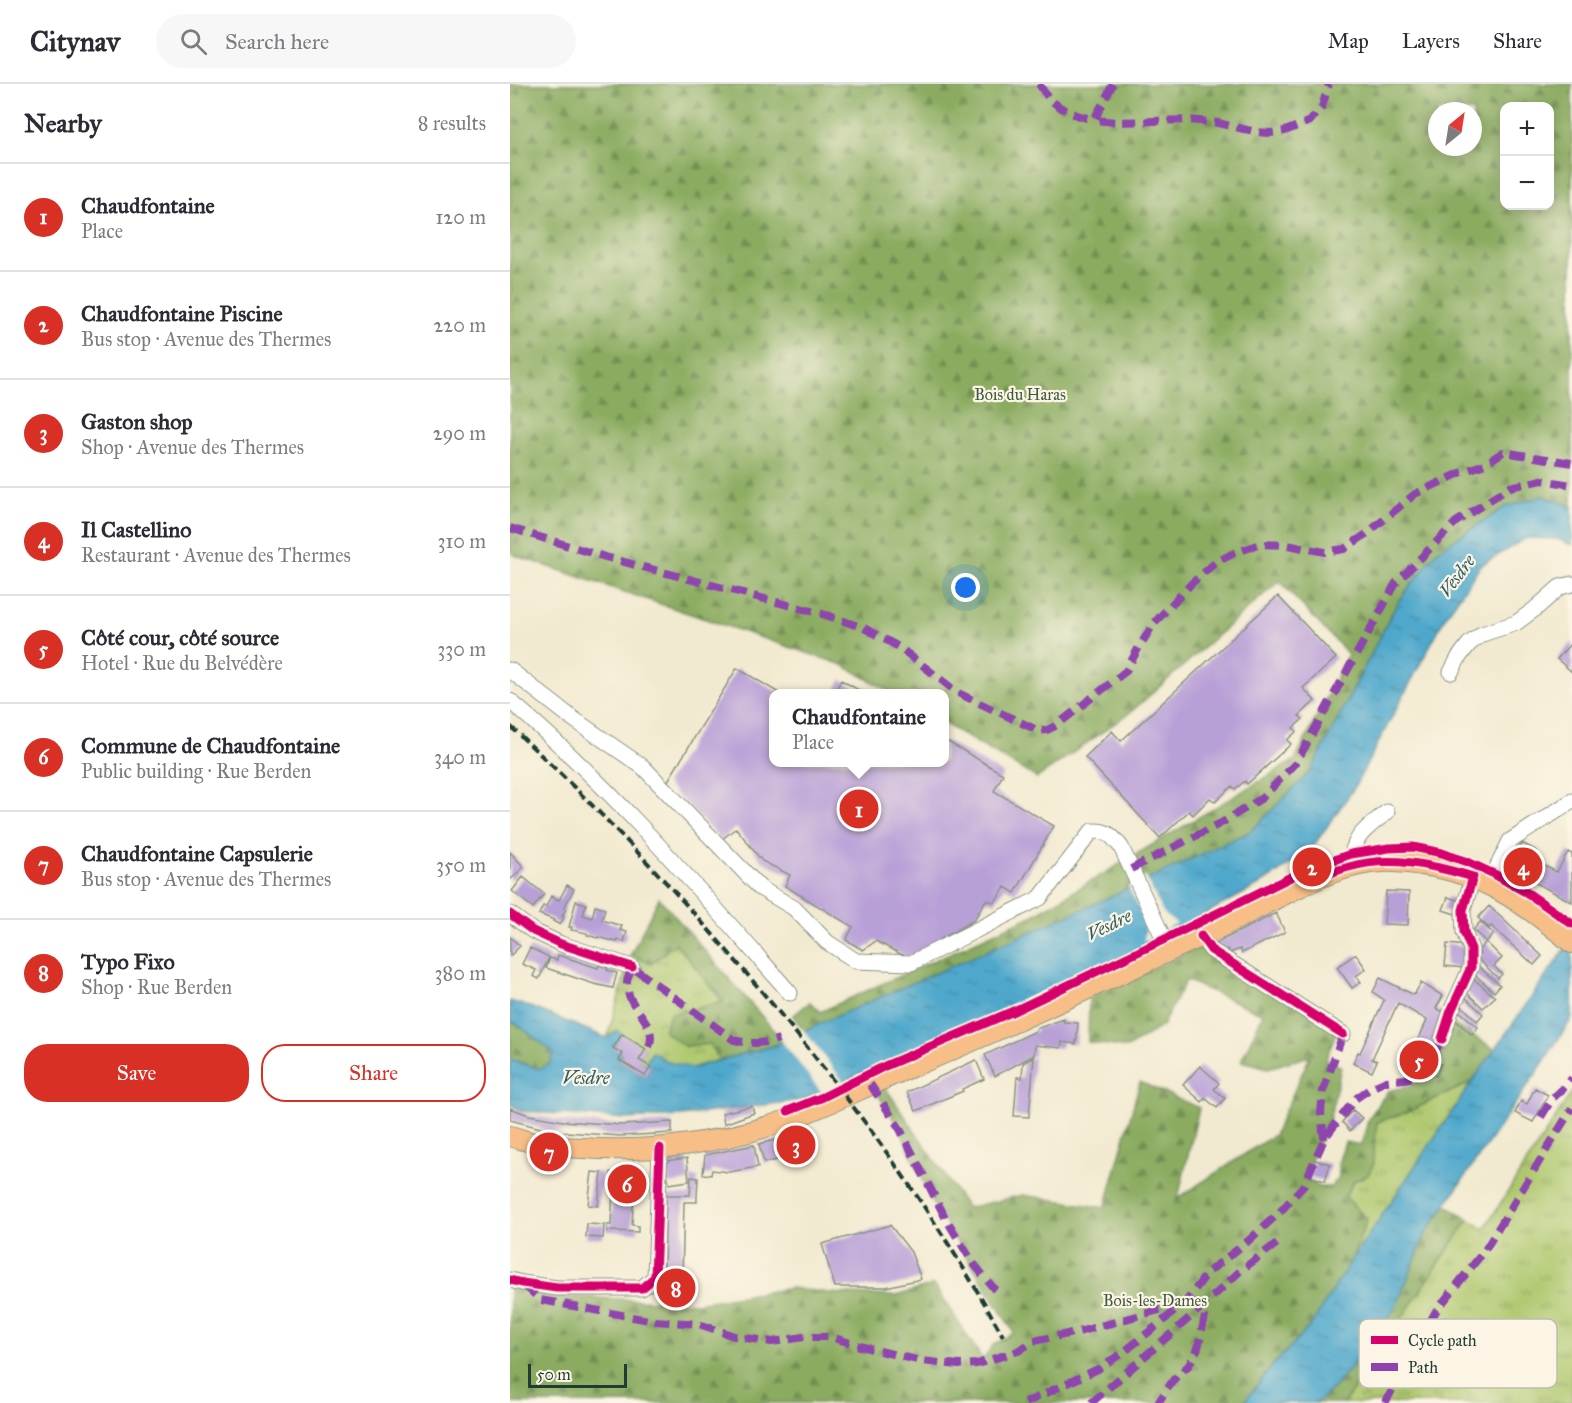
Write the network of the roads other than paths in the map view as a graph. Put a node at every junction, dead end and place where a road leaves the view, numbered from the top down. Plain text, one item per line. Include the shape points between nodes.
1 (1572, 584) edge
2 (510, 670) edge
3 (1452, 672) dead end
4 (510, 701) edge
5 (1572, 801) edge
6 (1387, 812) dead end
7 (1349, 866) junction
8 (1481, 881) junction
9 (510, 914) edge
10 (1201, 936) junction
11 (1570, 941) edge
12 (1169, 950) junction
13 (632, 967) dead end
14 (790, 993) dead end
15 (1343, 1034) dead end
16 (1442, 1039) dead end
17 (510, 1136) edge
18 (660, 1148) junction
19 (510, 1280) edge

1 - 3 street via 1560,587 1516,623 1482,634 1469,644
2 - 12 street via 643,767 760,888 794,908 826,942 856,961 911,963 1040,898 1092,831 1111,834 1121,848
4 - 14 street via 620,804
5 - 8 street via 1510,841
6 - 7 street via 1360,834
7 - 8 main road via 1402,862 1442,868
7 - 10 main road
8 - 11 main road via 1522,904
8 - 16 street via 1462,910 1471,967
9 - 13 street via 561,944
10 - 12 main road
10 - 15 street via 1211,950
12 - 18 main road via 977,1040 787,1120
17 - 18 main road via 574,1148
18 - 19 street via 655,1277 642,1288 557,1288

